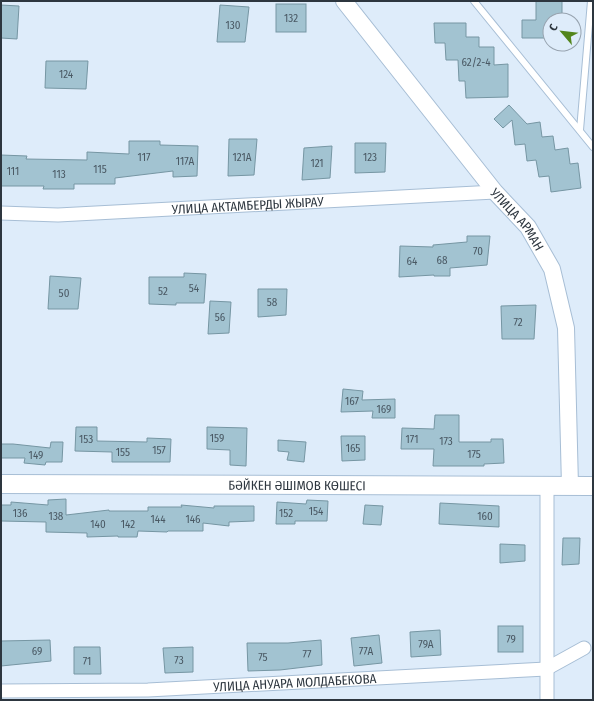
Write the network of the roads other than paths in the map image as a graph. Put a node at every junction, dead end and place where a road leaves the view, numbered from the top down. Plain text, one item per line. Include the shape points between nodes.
1 (344, 1) edge
2 (474, 1) edge
3 (591, 1) edge
4 (580, 130) junction
5 (593, 146) edge
6 (495, 192) junction
7 (1, 213) edge
8 (1, 484) edge
9 (547, 485) junction
10 (570, 486) junction
11 (593, 486) edge
12 (584, 648) dead end
13 (546, 669) junction
14 (1, 691) edge
15 (547, 700) edge

1 - 6 street, УЛИЦА АРМАН
2 - 4 lane
3 - 4 lane
4 - 5 lane
6 - 7 street, УЛИЦА АКТАМБЕРДЫ ЖЫРАУ via 58,215
6 - 10 street, УЛИЦА АРМАН via 528,227 552,269 566,328
8 - 9 main road, БӘЙКЕН ӘШІМОВ КӨШЕСІ
9 - 10 main road, БӘЙКЕН ӘШІМОВ КӨШЕСІ
9 - 13 street
10 - 11 main road, БӘЙКЕН ӘШІМОВ КӨШЕСІ
12 - 13 street, УЛИЦА АНУАРА МОЛДАБЕКОВА
13 - 14 street, УЛИЦА АНУАРА МОЛДАБЕКОВА via 148,690
13 - 15 street

